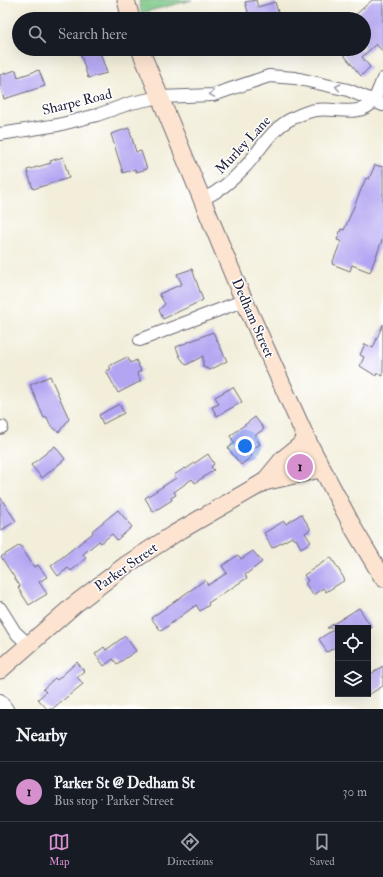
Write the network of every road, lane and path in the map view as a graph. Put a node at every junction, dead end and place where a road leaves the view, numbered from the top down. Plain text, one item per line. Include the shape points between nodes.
1 (126, 0) edge
2 (129, 12) edge
3 (143, 56) edge
4 (383, 79) edge
5 (160, 96) junction
6 (378, 103) edge
7 (0, 134) edge
8 (203, 199) junction
9 (245, 300) junction
10 (140, 340) dead end
11 (307, 440) junction
12 (320, 469) junction
13 (264, 482) junction
14 (383, 578) edge
15 (0, 608) edge
16 (29, 644) junction
17 (0, 670) edge
18 (0, 700) edge
19 (7, 709) edge

1 - 2 main road
3 - 5 main road, Dedham Street
4 - 6 street
6 -> 5 street via 348,90 295,78 269,76 213,95
5 - 7 street, Sharpe Road via 131,103 97,116
5 - 8 main road, Dedham Street
6 - 8 street, Murley Lane via 355,111 315,110 293,118 275,129 245,167 222,190
8 - 9 main road, Dedham Street
9 - 10 street
9 - 11 main road, Dedham Street
11 - 12 main road, Dedham Street
11 - 13 main road, Parker Street via 283,460
12 - 13 main road, Parker Street
12 - 14 main road, Dedham Street
13 - 16 main road, Parker Street via 126,565
15 - 16 street via 15,632
16 - 17 main road, Parker Street
18 - 19 street

